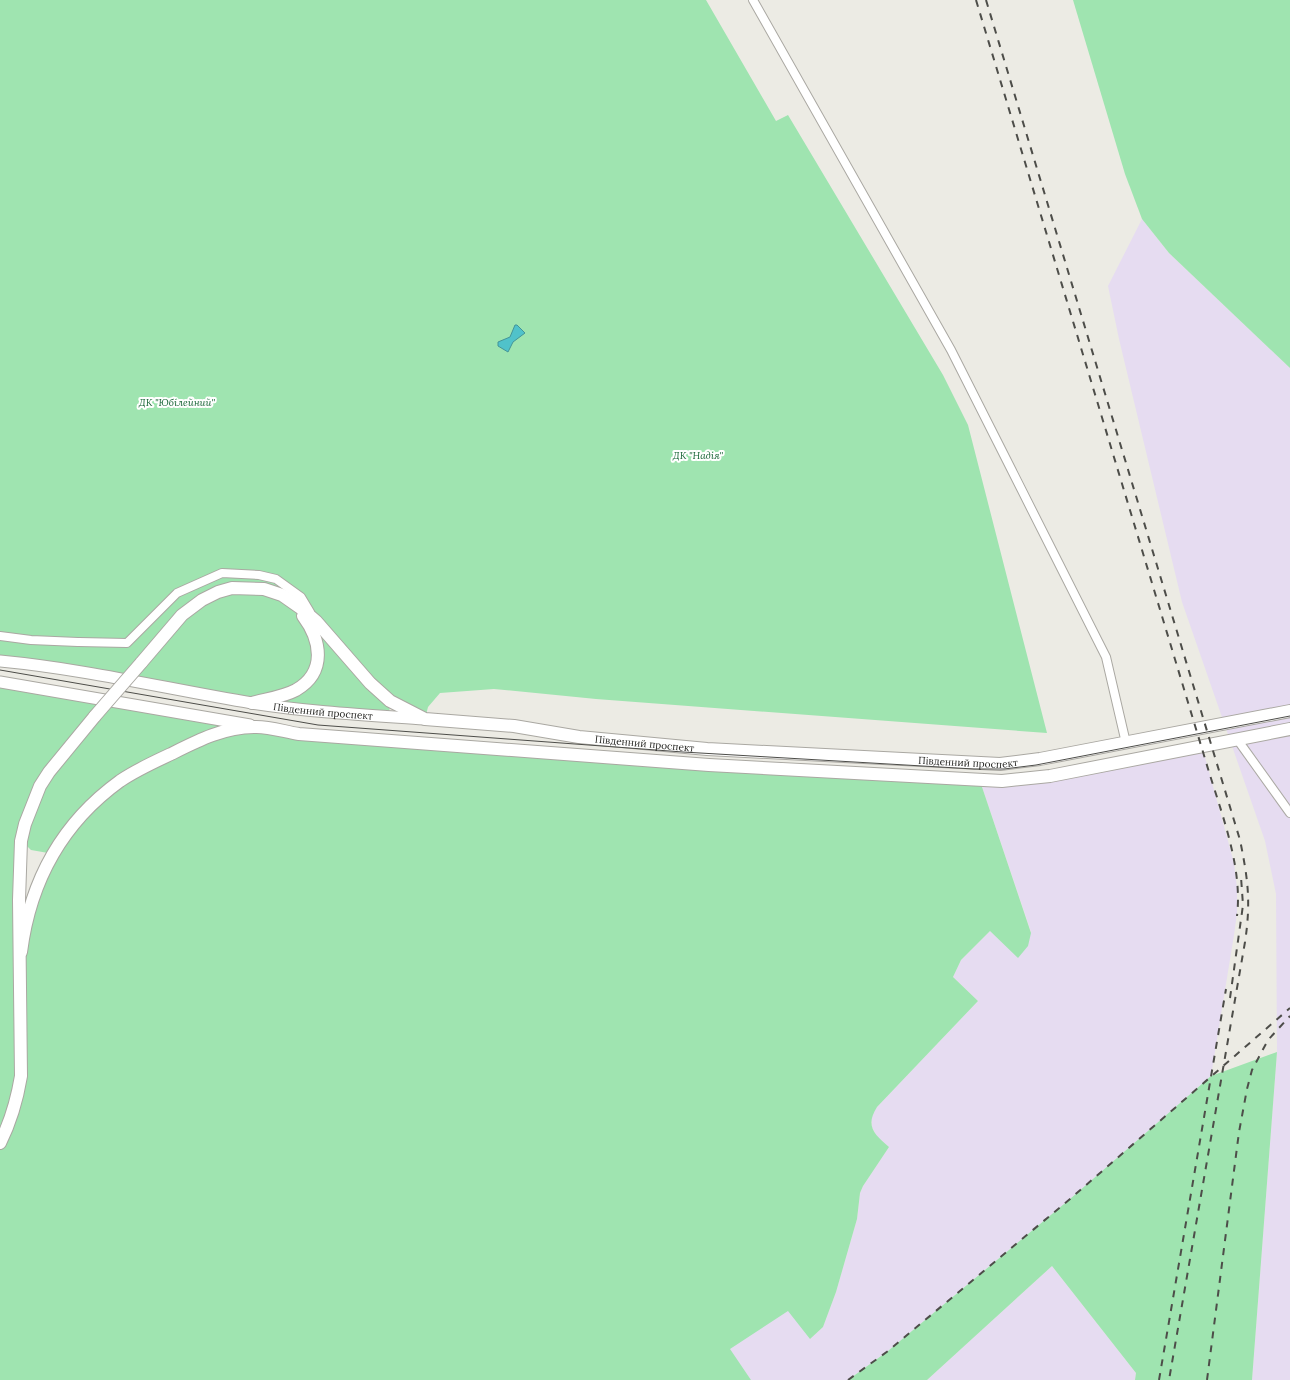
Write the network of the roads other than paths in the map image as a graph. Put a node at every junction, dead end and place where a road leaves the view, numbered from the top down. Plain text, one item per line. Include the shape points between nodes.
1 (753, 0) edge
2 (282, 595) junction
3 (316, 622) junction
4 (0, 636) edge
5 (0, 661) edge
6 (0, 682) edge
7 (252, 703) junction
8 (1290, 711) edge
9 (425, 719) junction
10 (255, 726) junction
11 (1290, 729) edge
12 (1237, 739) junction
13 (1126, 744) junction
14 (1290, 813) edge
15 (21, 952) junction
16 (0, 1144) edge

1 - 13 street via 951,350 1106,657
2 - 3 main road
2 - 7 main road via 299,611 315,635 318,649 315,668 306,682 296,690
2 - 15 main road, bridge via 270,590 226,590 209,596 182,615 46,777 25,824 21,841
3 - 4 street via 301,597 276,579 259,575 222,573 177,593 127,643 31,640
3 - 9 main road via 370,683 390,701
5 - 7 main road, Південний проспект via 94,673
6 - 10 main road, Південний проспект
7 - 9 main road, Південний проспект via 301,710
8 - 13 main road, Південний проспект
9 - 13 main road, Південний проспект via 514,726 579,737 707,749 969,763 1023,762
10 - 12 main road, Південний проспект via 299,734 709,765 1002,781 1050,776
10 - 15 main road via 222,732 186,746 120,782 88,808 65,837 40,880 32,898
11 - 12 main road, Південний проспект
12 - 14 street
15 - 16 main road via 21,1076 17,1100

